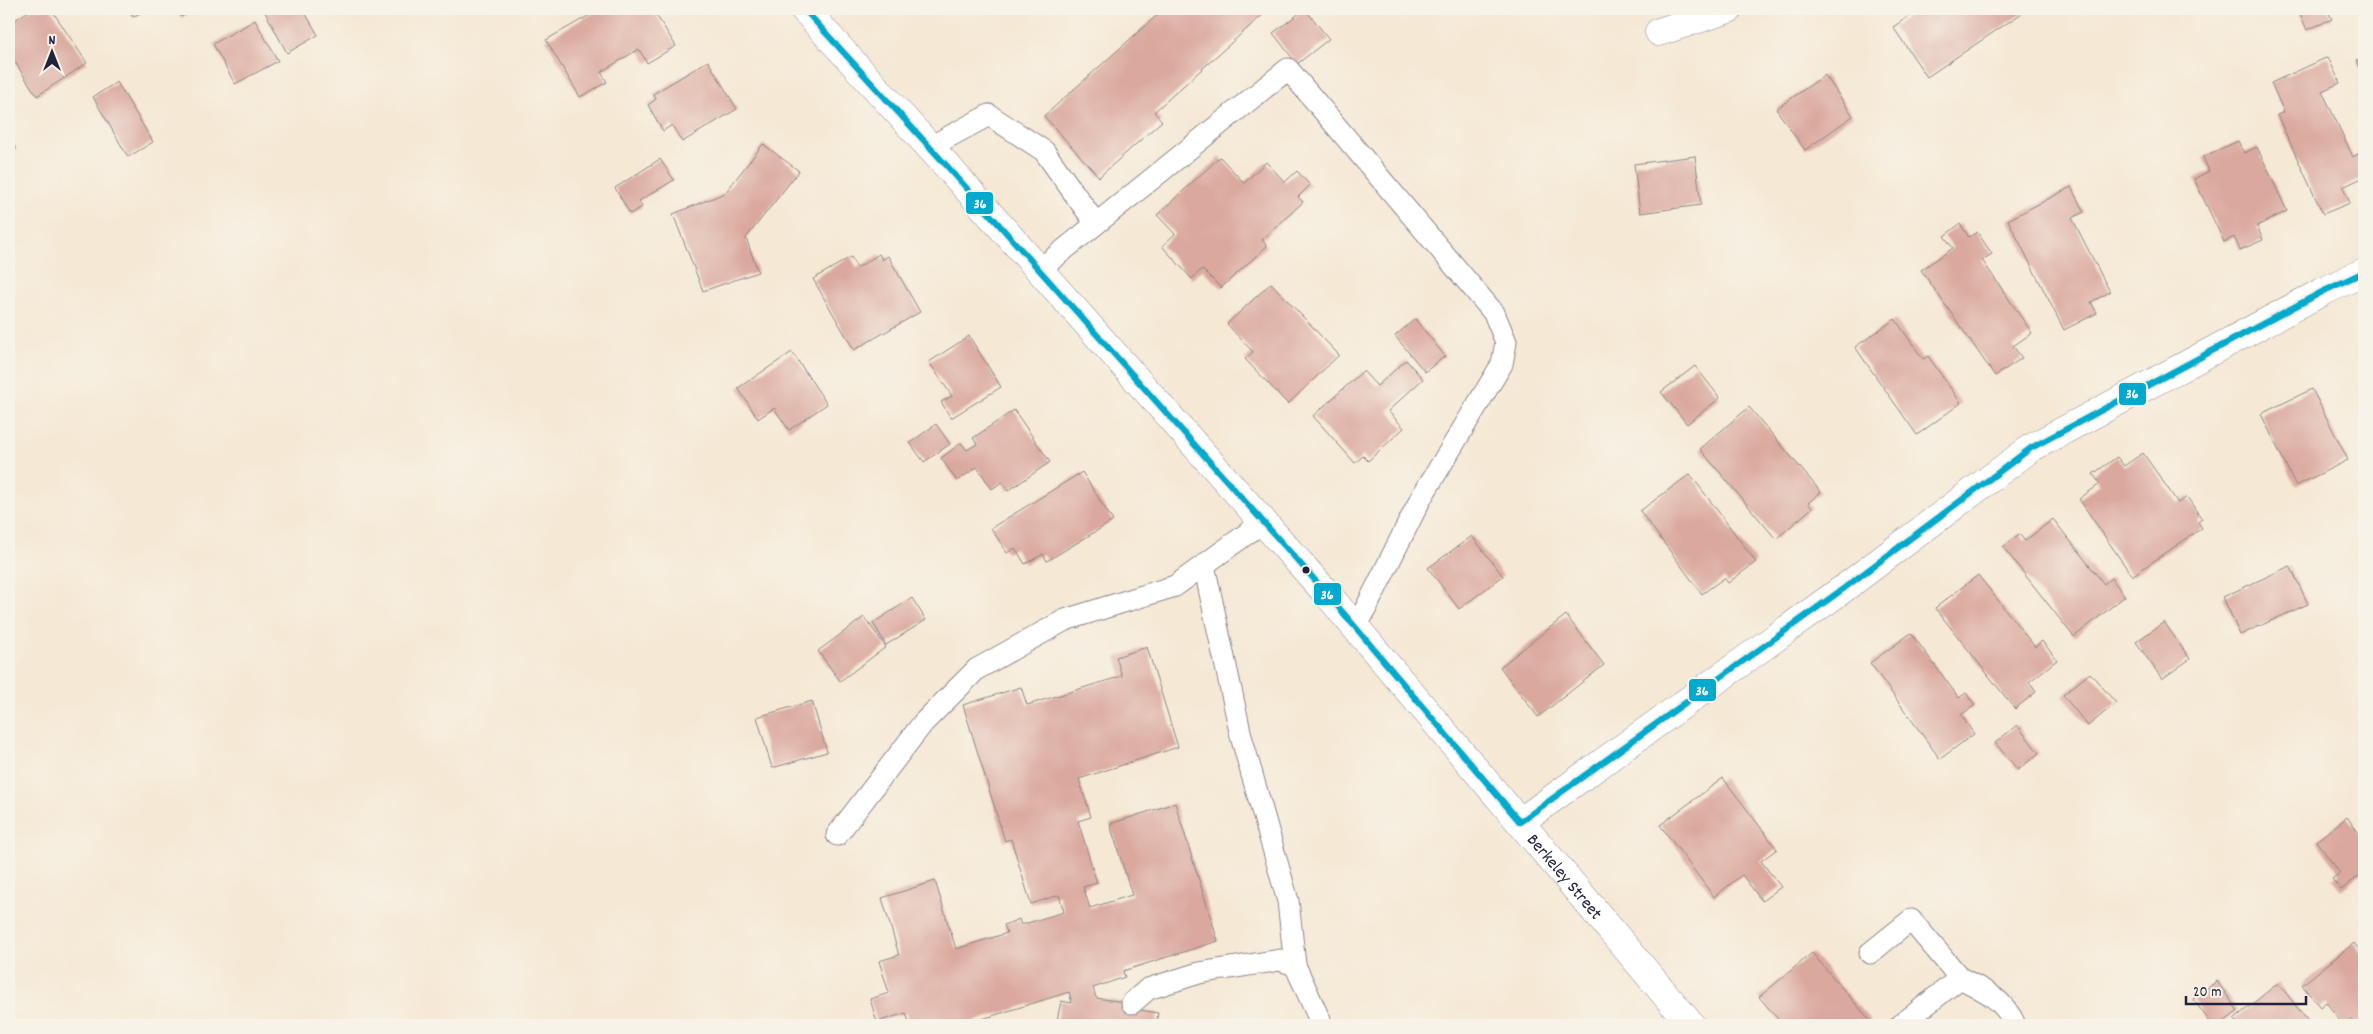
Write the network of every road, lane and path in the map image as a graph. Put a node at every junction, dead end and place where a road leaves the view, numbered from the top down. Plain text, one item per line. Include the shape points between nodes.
1 (804, 9) edge
2 (1729, 9) edge
3 (1659, 32) dead end
4 (930, 148) junction
5 (1096, 224) junction
6 (1039, 270) junction
7 (2364, 272) edge
8 (1264, 522) junction
9 (1204, 565) junction
10 (1356, 628) junction
11 (1520, 822) junction
12 (837, 835) dead end
13 (1870, 953) dead end
14 (1295, 965) junction
15 (1960, 978) junction
16 (1132, 1004) dead end
17 (1681, 1022) edge
18 (1322, 1025) edge
19 (1901, 1025) edge
20 (2015, 1025) edge

1 - 4 street, Berkeley Street
2 - 3 street
4 - 5 lane via 989,115 1044,152
4 - 6 street, Berkeley Street
5 - 6 lane
5 - 10 lane via 1288,69 1494,313 1506,342 1502,364 1421,498
6 - 8 street, Berkeley Street
7 - 11 street via 2031,448 1844,589
8 - 9 lane
8 - 10 street, Berkeley Street
9 - 12 lane via 1175,586 1065,620 977,669 922,723
9 - 14 lane via 1241,736 1288,901
10 - 11 street, Berkeley Street
11 - 17 street, Berkeley Street
13 - 15 lane via 1911,920
14 - 16 lane via 1280,960 1198,974 1148,989
14 - 18 lane
15 - 19 lane
15 - 20 lane via 1994,995 2009,1012

